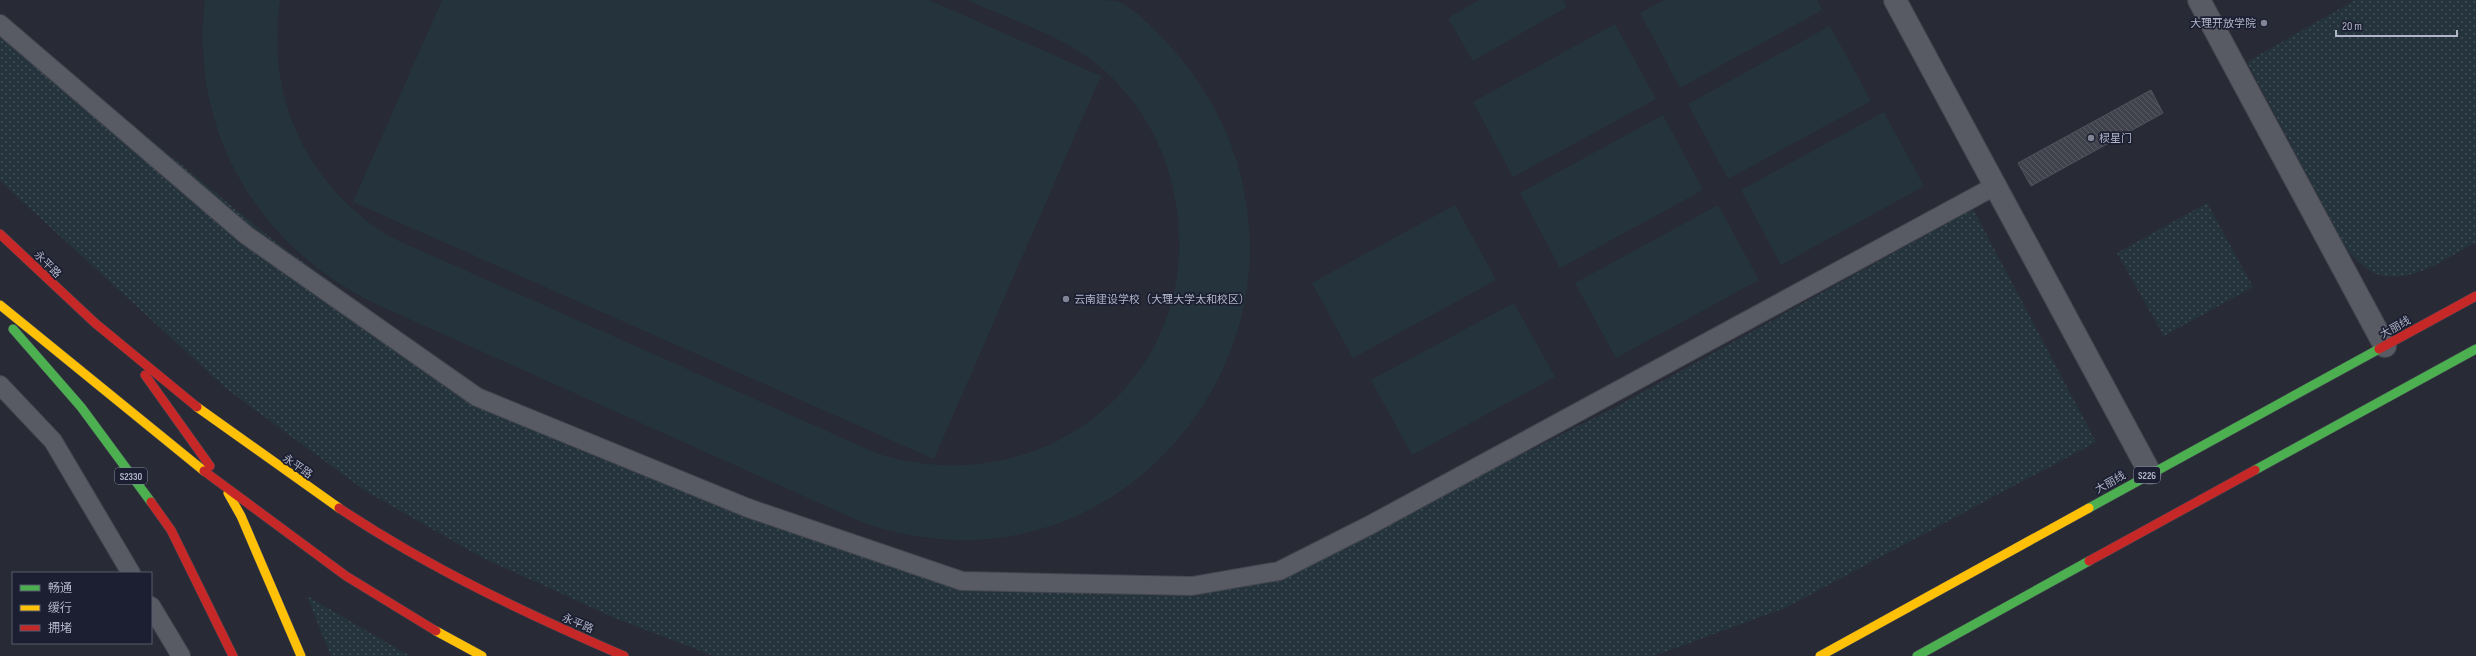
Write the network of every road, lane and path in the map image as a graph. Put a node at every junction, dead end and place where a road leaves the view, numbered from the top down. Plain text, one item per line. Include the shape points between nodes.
1 (1895, 0) edge
2 (2199, 0) edge
3 (0, 24) edge
4 (1995, 186) junction
5 (0, 234) edge
6 (2476, 296) edge
7 (0, 305) edge
8 (0, 314) edge
9 (2385, 346) junction
10 (2476, 349) edge
11 (132, 357) junction
12 (0, 385) edge
13 (2150, 473) junction
14 (226, 488) junction
15 (130, 572) edge
16 (152, 608) edge
17 (181, 656) edge
18 (233, 656) edge
19 (301, 656) edge
20 (482, 656) edge
21 (624, 656) edge
22 (1820, 656) edge
23 (1917, 656) edge

1 - 4 street
2 - 9 street
3 - 4 lane via 246,235 477,397 748,508 962,581 1192,586 1279,571 1377,521
4 - 13 street
5 - 11 main road, 永平路 via 61,294
6 - 9 main road, 大丽线 / S226
7 - 14 main road
8 - 18 main road, S2330 via 81,407 171,530
9 - 13 main road, 大丽线 / S226
10 - 23 main road
11 - 14 main road
11 - 21 main road, 永平路 via 248,447 411,554 542,620
12 - 15 lane via 52,441
13 - 22 main road, 大丽线 / S226
14 - 19 main road via 241,516
14 - 20 main road via 367,590
16 - 17 lane

